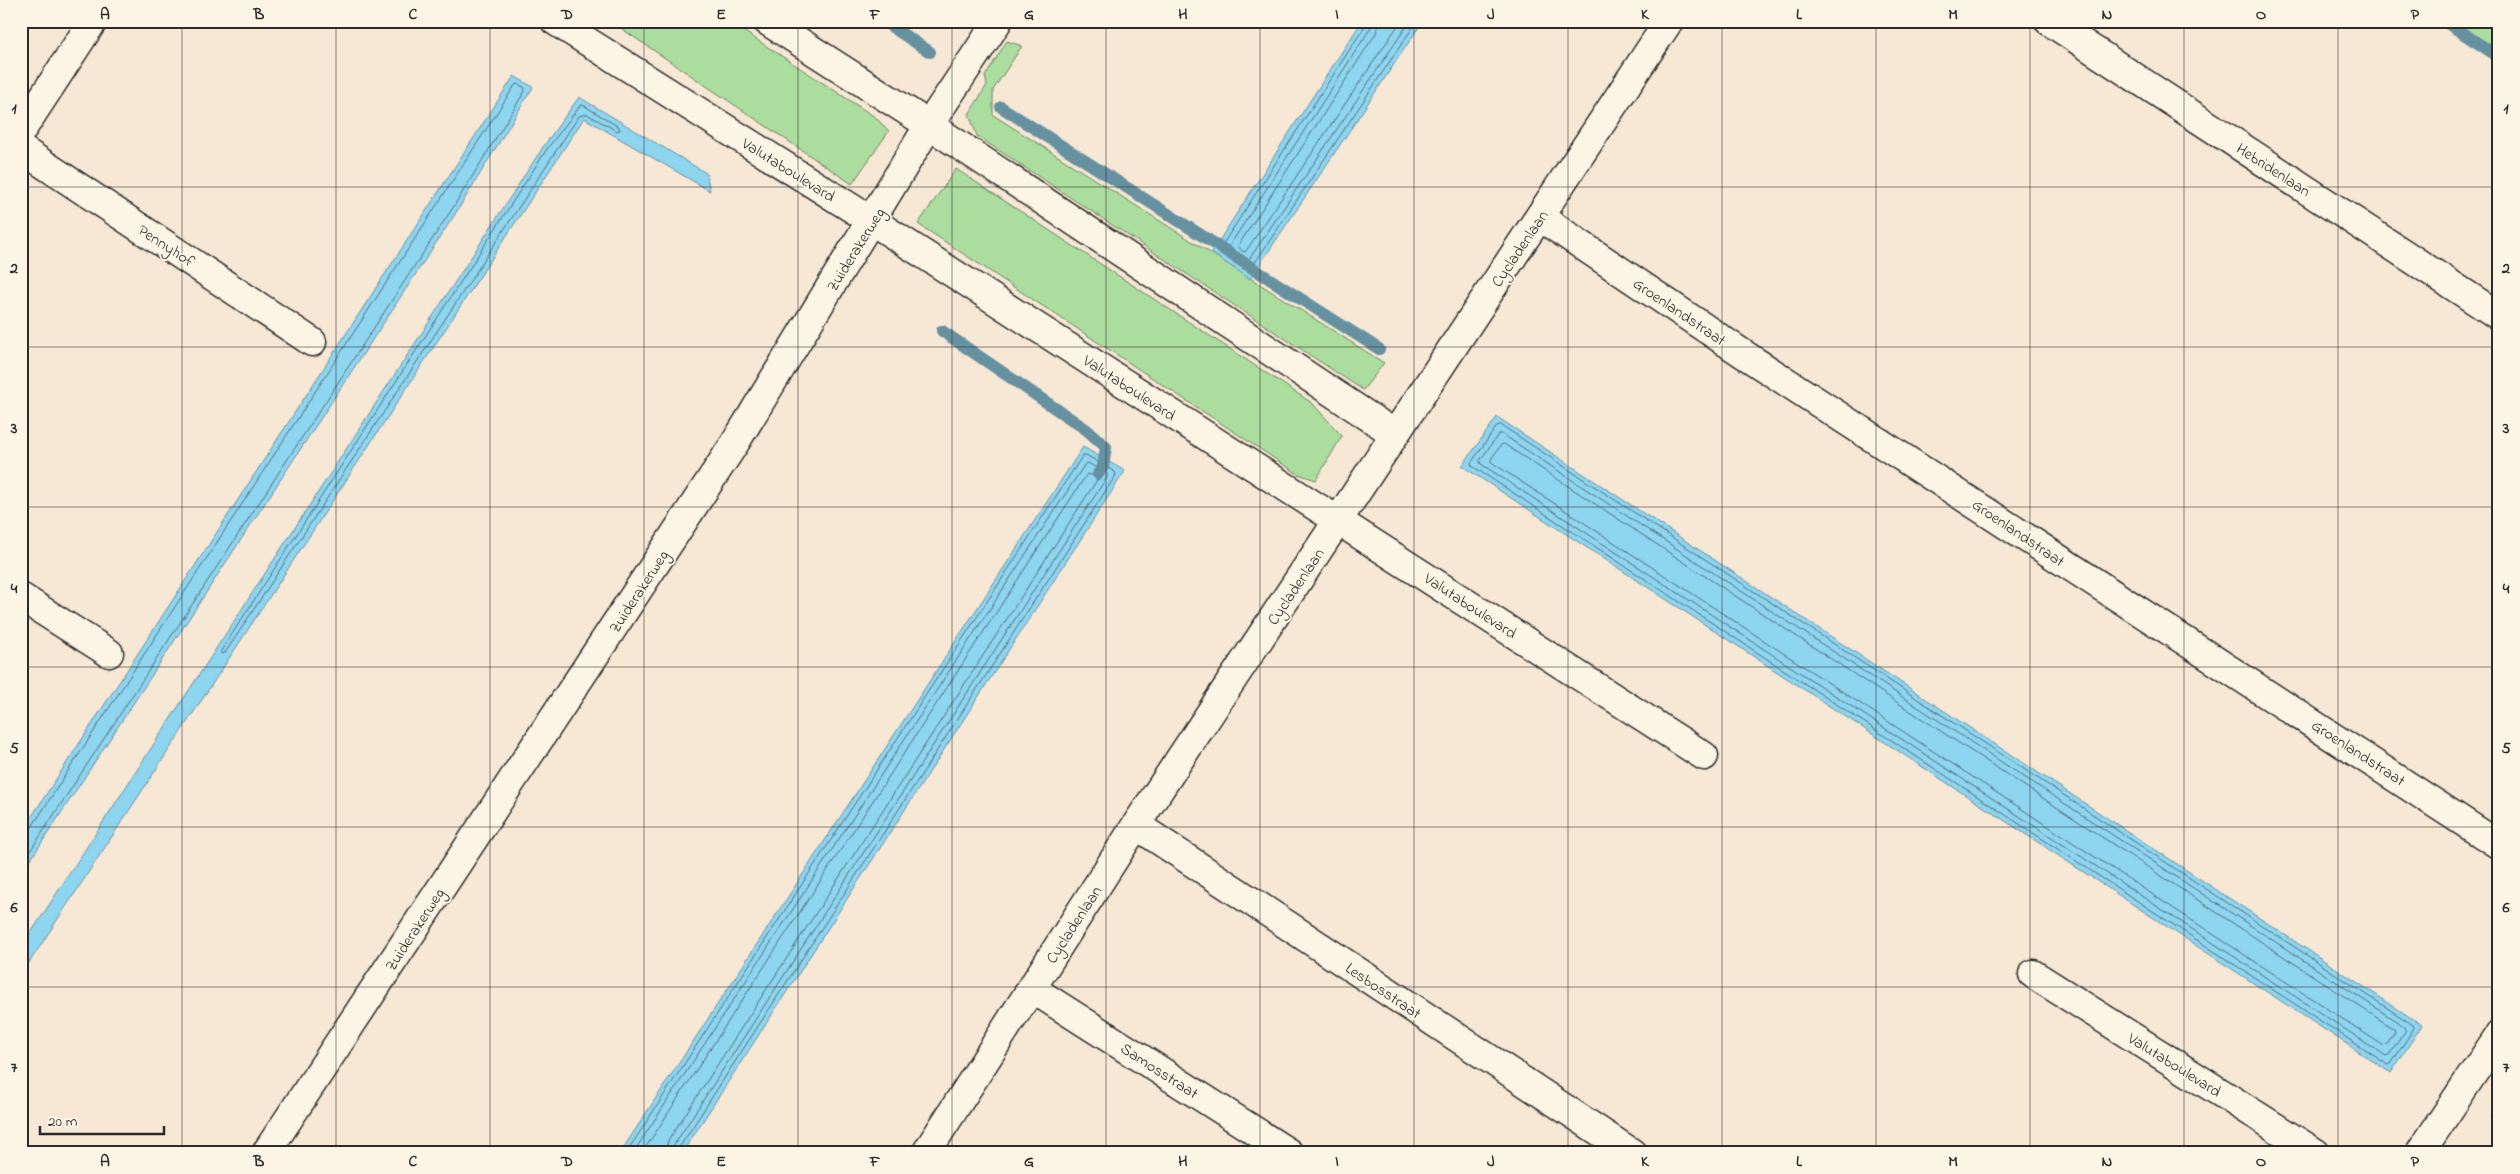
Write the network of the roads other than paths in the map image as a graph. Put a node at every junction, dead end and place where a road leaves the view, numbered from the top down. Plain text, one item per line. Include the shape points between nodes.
1 (93, 21) edge
2 (555, 21) edge
3 (767, 21) edge
4 (998, 21) edge
5 (1669, 21) edge
6 (2049, 21) edge
7 (929, 125) junction
8 (21, 131) edge
9 (21, 149) edge
10 (1540, 217) junction
11 (872, 221) junction
12 (2499, 316) edge
13 (312, 342) dead end
14 (1400, 427) junction
15 (1339, 520) junction
16 (21, 597) edge
17 (109, 653) dead end
18 (1704, 756) dead end
19 (1136, 825) junction
20 (2499, 845) edge
21 (2033, 974) dead end
22 (1031, 988) junction
23 (2499, 1035) edge
24 (266, 1153) edge
25 (926, 1153) edge
26 (1289, 1153) edge
27 (1632, 1153) edge
28 (2316, 1153) edge
29 (2420, 1153) edge

1 - 8 street
2 - 11 street, Valutaboulevard
3 - 7 street
4 - 7 street, Zuiderakerweg
5 - 10 street, Cycladenlaan
6 - 12 street, Hebridenlaan
7 - 11 street, Zuiderakerweg
7 - 14 street
9 - 13 street, Pennyhof
10 - 14 street, Cycladenlaan
10 - 20 street, Groenlandstraat via 1742,353
11 - 15 street, Valutaboulevard
11 - 24 street, Zuiderakerweg via 735,443
14 - 15 street, Cycladenlaan
15 - 18 street, Valutaboulevard
15 - 19 street, Cycladenlaan
16 - 17 street
19 - 22 street, Cycladenlaan
19 - 27 street, Lesbosstraat
21 - 28 street, Valutaboulevard
22 - 25 street, Cycladenlaan
22 - 26 street, Samosstraat
23 - 29 street

